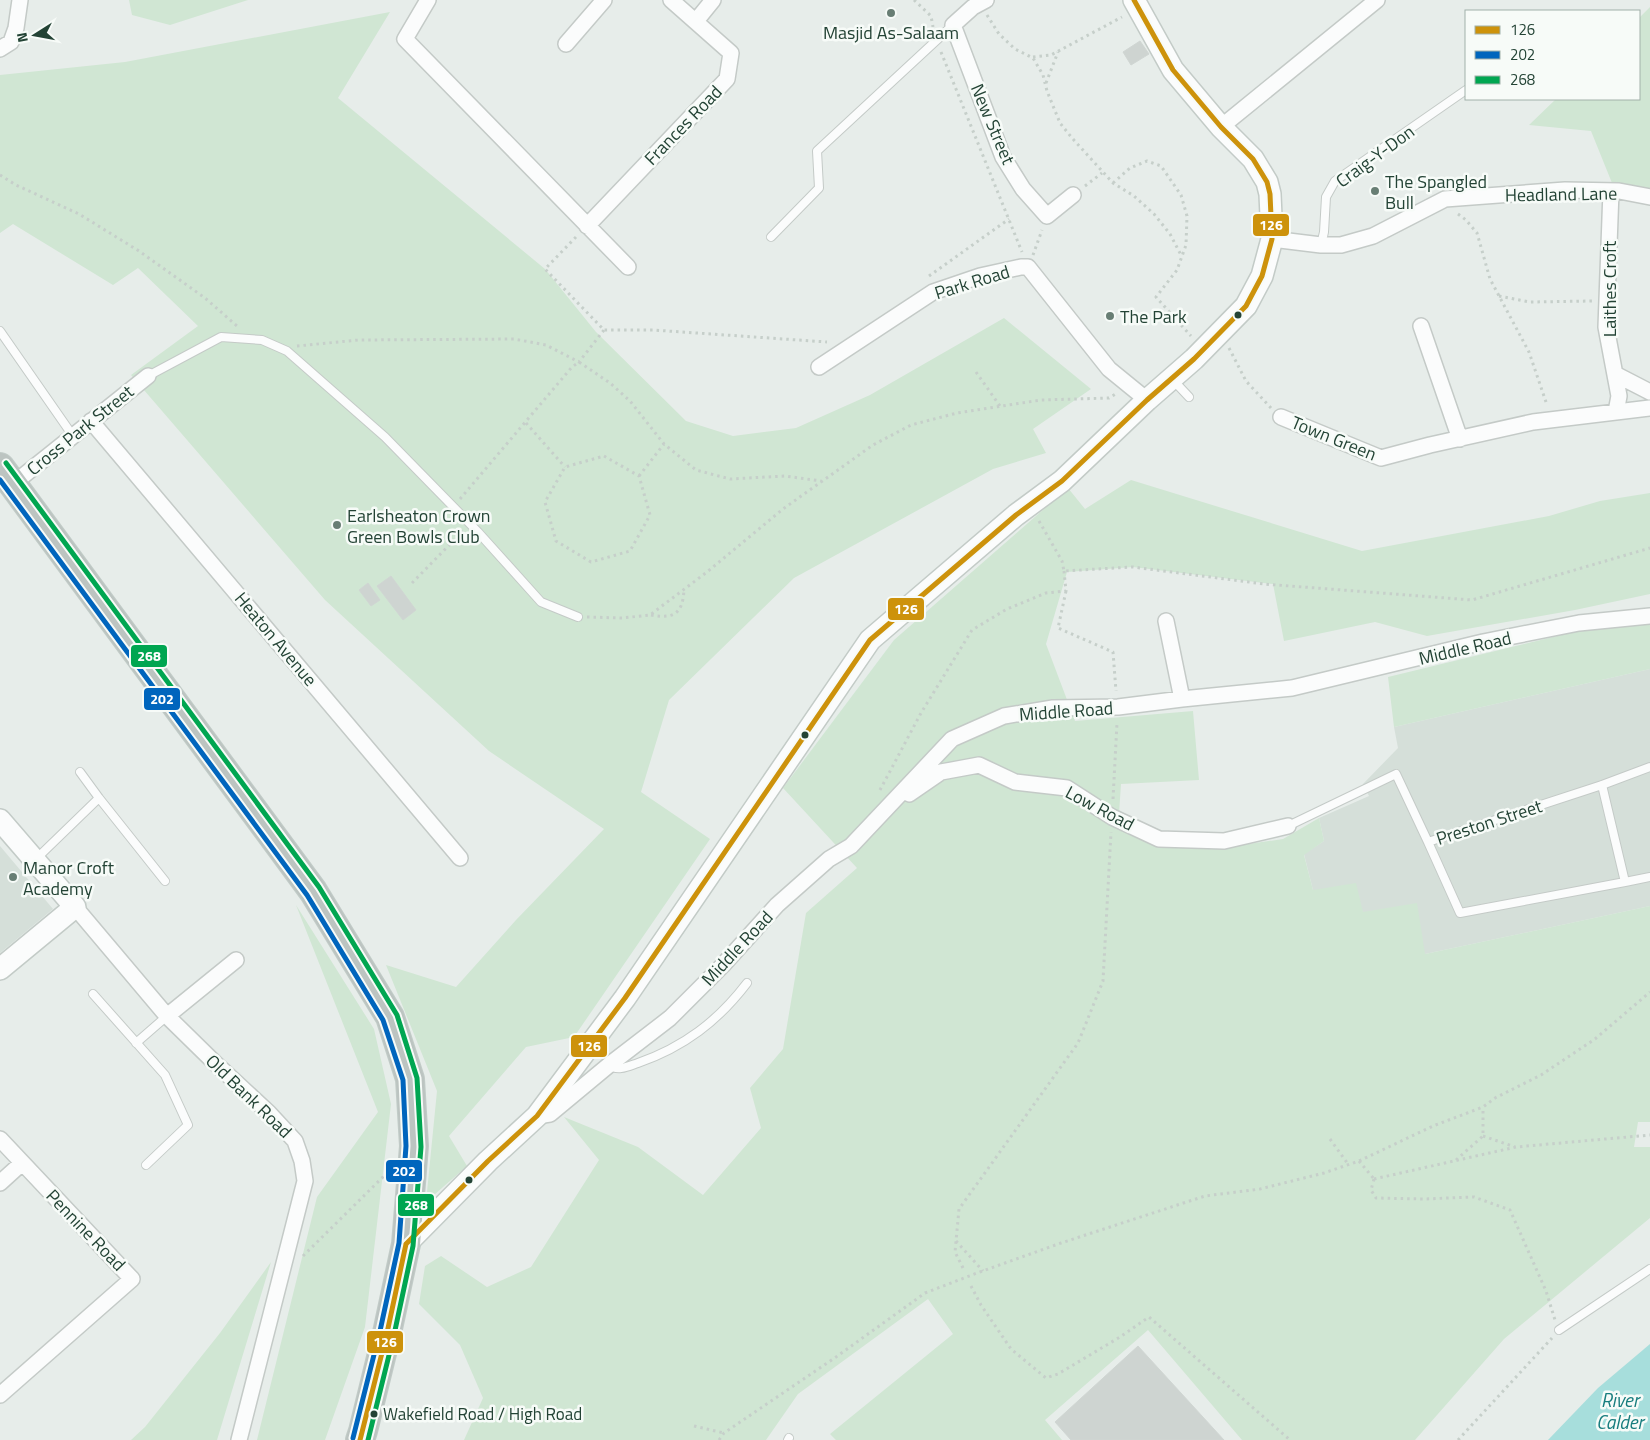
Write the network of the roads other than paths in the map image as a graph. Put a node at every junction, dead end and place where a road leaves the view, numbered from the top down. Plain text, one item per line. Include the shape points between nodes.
1 (20, 0) edge
2 (428, 0) edge
3 (604, 0) edge
4 (672, 0) edge
5 (713, 0) edge
6 (1377, 0) edge
7 (975, 2) edge
8 (1136, 4) edge
9 (696, 21) junction
10 (953, 25) junction
11 (566, 44) dead end
12 (0, 49) edge
13 (1465, 91) edge
14 (1221, 127) junction
15 (1611, 191) junction
16 (1074, 195) road end
17 (1650, 197) edge
18 (587, 226) junction
19 (771, 237) dead end
20 (1272, 239) junction
21 (1321, 245) junction
22 (628, 267) dead end
23 (1421, 326) dead end
24 (0, 331) edge
25 (819, 367) dead end
26 (1615, 374) junction
27 (148, 376) joint
28 (1171, 379) junction
29 (1650, 392) edge
30 (1189, 397) dead end
31 (1147, 400) junction
32 (1650, 408) edge
33 (1616, 412) junction
34 (1281, 417) road end
35 (91, 421) junction
36 (73, 436) junction
37 (1460, 438) junction
38 (6, 475) edge
39 (1650, 616) edge
40 (578, 617) road end
41 (1166, 621) dead end
42 (1182, 699) junction
43 (1650, 767) edge
44 (80, 772) dead end
45 (1602, 785) junction
46 (99, 798) junction
47 (0, 820) edge
48 (1288, 826) joint
49 (1428, 842) junction
50 (851, 846) junction
51 (460, 858) dead end
52 (35, 860) junction
53 (1650, 878) edge
54 (165, 881) dead end
55 (1625, 882) junction
56 (74, 907) junction
57 (236, 960) dead end
58 (0, 969) edge
59 (747, 983) dead end
60 (93, 994) dead end
61 (167, 1016) junction
62 (136, 1043) junction
63 (609, 1065) junction
64 (537, 1116) junction
65 (0, 1140) edge
66 (22, 1163) junction
67 (146, 1165) dead end
68 (0, 1183) edge
69 (406, 1244) junction
70 (1650, 1269) edge
71 (1559, 1330) road end
72 (0, 1395) edge
73 (239, 1440) edge
74 (360, 1440) edge

1 - 12 street via 12,42
2 - 18 street via 405,38
3 - 11 street
4 - 9 street, Frances Road
5 - 9 street
6 - 14 street
7 - 10 street
8 - 14 street via 1173,70
9 - 18 street, Frances Road via 731,53 727,79
10 - 16 street, New Street via 1004,157 1023,189 1047,216
10 - 19 lane via 816,151 819,188
13 - 21 lane, Craig-Y-Don via 1335,181 1326,197
14 - 20 street via 1253,159 1267,182
15 - 17 street, Headland Lane
15 - 21 street, Headland Lane via 1565,190 1445,199 1373,236 1341,245
15 - 26 street, Laithes Croft via 1606,327
18 - 22 street
20 - 21 street, Headland Lane
20 - 28 street via 1262,276 1246,306
23 - 37 street
24 - 36 lane
25 - 31 street, Park Road via 933,292 980,276 1028,267 1109,369
26 - 29 street
26 - 33 street, Laithes Croft via 1619,396
27 - 35 street, Cross Park Street
27 - 40 lane via 222,337 262,340 287,351 385,437 541,602
28 - 30 lane
28 - 31 street
31 - 64 street via 1062,482 1016,515 870,640 625,998
32 - 33 street
33 - 37 street, Town Green via 1533,422
34 - 37 street, Town Green via 1381,458
35 - 36 street, Cross Park Street
35 - 51 street, Heaton Avenue
36 - 38 street, Cross Park Street
38 - 69 highway via 313,891 390,1017 410,1079 414,1146
39 - 42 street, Middle Road via 1578,623 1483,642 1292,688
41 - 42 street
42 - 50 street, Middle Road via 1118,707 1053,708 1004,716 952,739
43 - 45 lane, Preston Street
44 - 46 lane
45 - 49 lane, Preston Street
45 - 55 lane
46 - 52 lane
46 - 54 lane
47 - 52 street, Old Bank Road
48 - 49 lane, Preston Street via 1396,774
48 - 50 street, Low Road via 1224,841 1159,839 1112,817 1067,788 1015,782 978,765 941,772 908,795 867,840
49 - 55 lane via 1460,913
50 - 63 street, Middle Road via 829,859 778,905 670,1018
52 - 56 street, Old Bank Road
53 - 55 lane
56 - 58 street
56 - 61 street, Old Bank Road
57 - 61 street
59 - 63 lane via 715,1019 681,1044 625,1067 616,1069
60 - 62 lane
61 - 62 lane
61 - 73 street, Old Bank Road via 269,1113 295,1141 302,1161 304,1181
62 - 67 lane via 165,1075 188,1125
63 - 64 street, Middle Road via 550,1114
64 - 69 street
65 - 66 street, Pennine Road
66 - 68 street
66 - 72 street, Pennine Road via 132,1279
69 - 74 highway
70 - 71 lane

